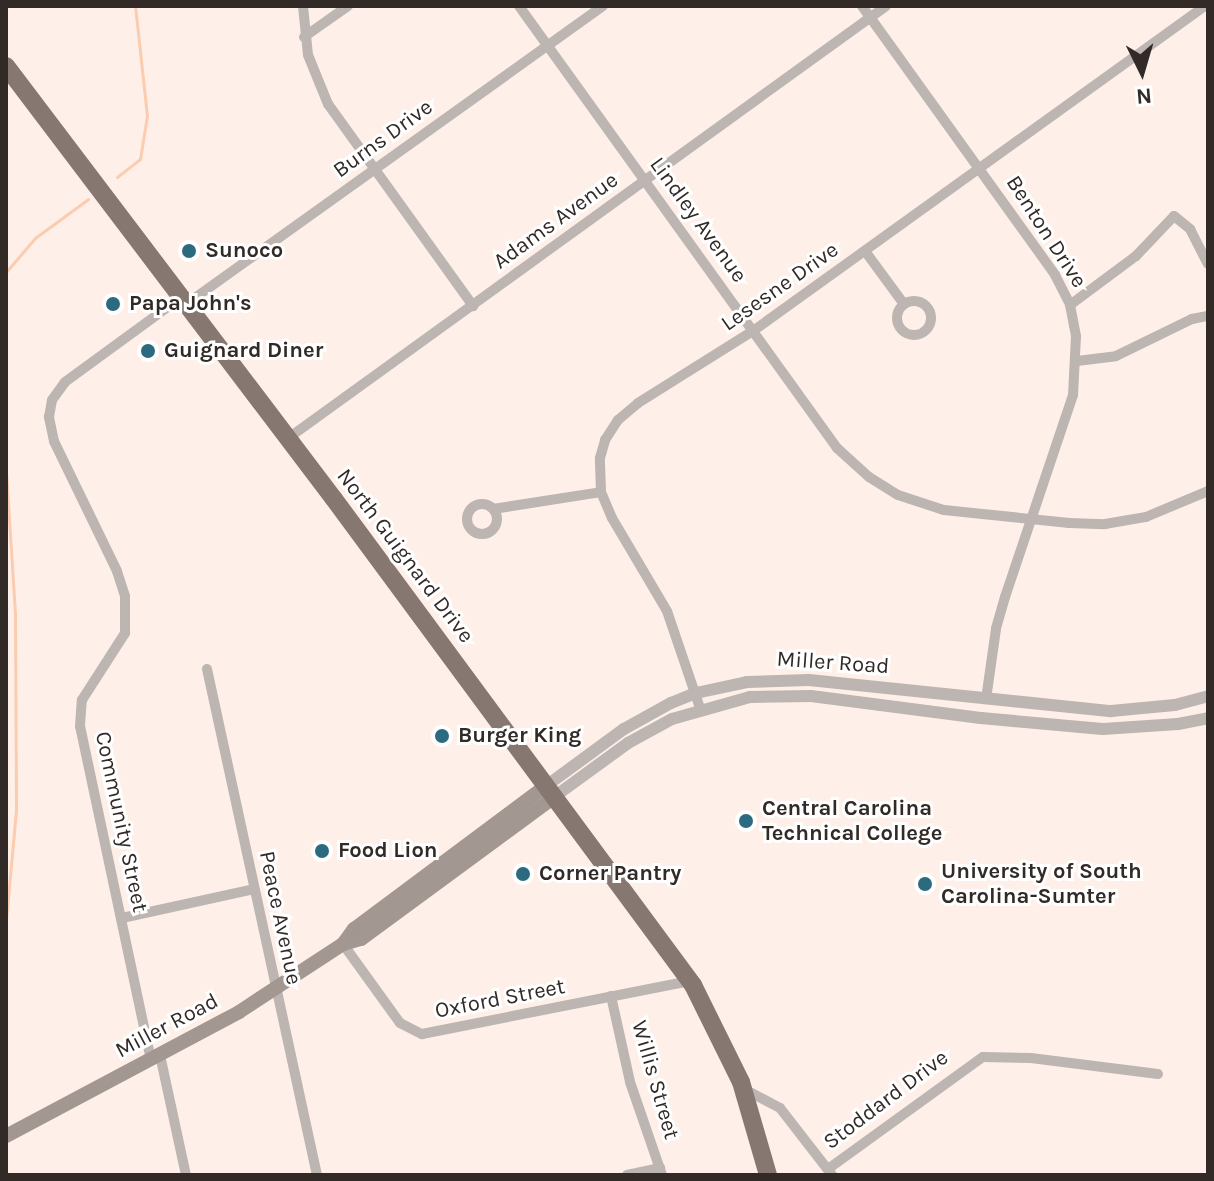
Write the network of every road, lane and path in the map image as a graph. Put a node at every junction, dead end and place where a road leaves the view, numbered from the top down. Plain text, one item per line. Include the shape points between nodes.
1 (303, 6) edge
2 (348, 6) edge
3 (519, 6) edge
4 (603, 6) edge
5 (862, 6) edge
6 (886, 6) edge
7 (1205, 6) edge
8 (871, 17) junction
9 (304, 37) junction
10 (548, 46) junction
11 (6, 66) edge
12 (979, 168) junction
13 (374, 170) junction
14 (645, 181) junction
15 (865, 251) junction
16 (1208, 264) edge
17 (182, 301) junction
18 (904, 304) dead end
19 (1070, 305) junction
20 (473, 306) junction
21 (1208, 316) edge
22 (753, 331) junction
23 (1077, 361) junction
24 (287, 439) junction
25 (1208, 491) edge
26 (601, 492) junction
27 (493, 509) dead end
28 (1031, 519) junction
29 (207, 669) dead end
30 (696, 693) junction
31 (1208, 696) edge
32 (986, 699) junction
33 (700, 708) junction
34 (1208, 718) edge
35 (550, 791) junction
36 (254, 889) junction
37 (122, 918) junction
38 (343, 944) junction
39 (690, 981) junction
40 (275, 990) junction
41 (611, 996) junction
42 (156, 1058) junction
43 (1158, 1074) dead end
44 (746, 1097) junction
45 (6, 1136) edge
46 (661, 1172) edge
47 (830, 1172) edge
48 (186, 1175) edge
49 (317, 1175) edge
50 (627, 1175) edge
51 (768, 1175) edge

1 - 9 street
2 - 9 street
3 - 10 street, Lindley Avenue
4 - 10 street, Burns Drive
5 - 8 street, Benton Drive
6 - 8 street, Adams Avenue
7 - 12 street, Lesesne Drive
8 - 12 street, Benton Drive
8 - 14 street, Adams Avenue
9 - 13 street via 320,89
10 - 13 street, Burns Drive
10 - 14 street, Lindley Avenue
11 - 17 highway, North Guignard Drive
12 - 15 street, Lesesne Drive
12 - 19 street, Benton Drive via 1055,275
13 - 17 street, Burns Drive
13 - 20 street
14 - 20 street, Adams Avenue
14 - 22 street, Lindley Avenue
15 - 18 street
15 - 22 street, Lesesne Drive
16 - 19 street via 1190,229 1174,216 1136,256
17 - 24 highway, North Guignard Drive
17 - 37 street, Community Street via 65,382 52,400 49,417 54,441 125,596 125,633 89,687 80,714 83,749
19 - 23 street, Benton Drive
20 - 24 street, Adams Avenue
21 - 23 street via 1116,356
22 - 26 street, Lesesne Drive via 618,420 600,458
22 - 28 street, Lindley Avenue via 837,448 869,477 930,506
23 - 28 street, Benton Drive via 1073,395
24 - 35 highway, North Guignard Drive
25 - 28 street, Lindley Avenue via 1163,512 1117,522
26 - 27 street
26 - 30 street, Lesesne Drive via 667,611
28 - 32 street, Benton Drive via 996,629
29 - 36 street, Peace Avenue
30 - 32 street, Miller Road via 782,679
30 - 33 street, Lesesne Drive
30 - 35 street, Miller Road via 624,729
31 - 32 street, Miller Road via 1166,707 1111,711
33 - 34 street, Miller Road via 780,695 1103,729
33 - 35 street, Miller Road via 635,739
35 - 38 main road, Miller Road via 354,929
35 - 39 highway, North Guignard Drive
36 - 37 street
36 - 40 street, Peace Avenue
37 - 42 street, Community Street
38 - 40 main road, Miller Road
38 - 41 street, Oxford Street via 400,1023 422,1034
39 - 41 street, Oxford Street
39 - 44 highway, North Guignard Drive
40 - 42 main road, Miller Road
40 - 49 street, Peace Avenue
41 - 46 street, Willis Street via 629,1079
42 - 45 main road, Miller Road
42 - 48 street, Community Street
43 - 47 street, Stoddard Drive via 983,1057
44 - 47 street via 780,1108
44 - 51 highway, North Guignard Drive
46 - 50 street

